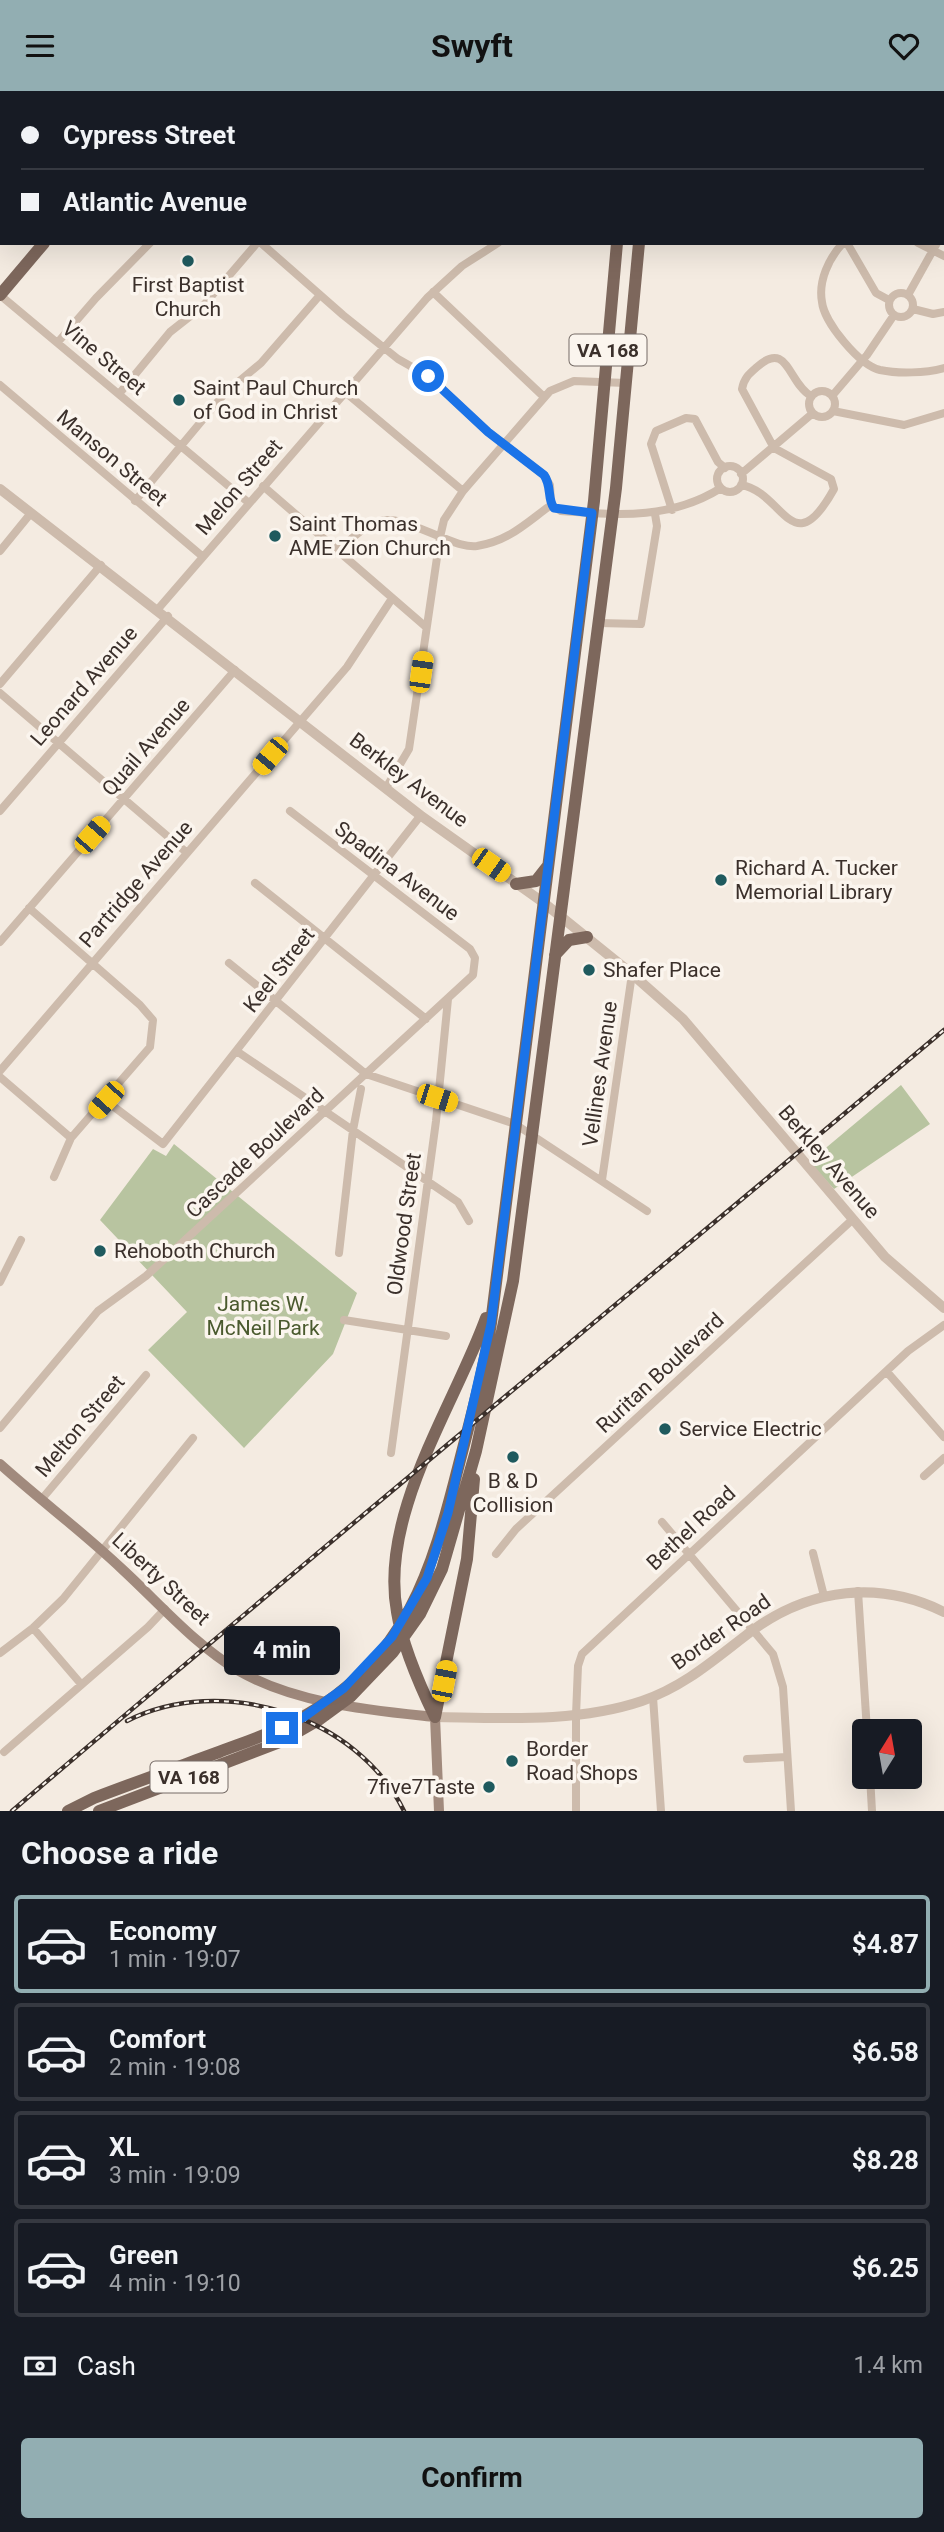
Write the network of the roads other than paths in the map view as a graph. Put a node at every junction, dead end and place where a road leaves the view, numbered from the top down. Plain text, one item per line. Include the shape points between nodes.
1 (42, 245) edge
2 (148, 245) edge
3 (257, 245) edge
4 (261, 245) edge
5 (495, 245) edge
6 (617, 245) edge
7 (639, 245) edge
8 (843, 245) edge
9 (846, 245) edge
10 (935, 247) edge
11 (944, 256) edge
12 (433, 292) junction
13 (0, 295) edge
14 (320, 295) junction
15 (908, 295) junction
16 (889, 300) junction
17 (913, 309) junction
18 (944, 312) edge
19 (894, 316) junction
20 (58, 342) junction
21 (383, 348) junction
22 (862, 360) junction
23 (944, 368) edge
24 (605, 380) junction
25 (626, 383) junction
26 (0, 385) edge
27 (345, 392) junction
28 (119, 394) junction
29 (832, 395) junction
30 (811, 396) junction
31 (544, 397) junction
32 (833, 411) junction
33 (813, 413) junction
34 (944, 413) edge
35 (503, 443) junction
36 (181, 446) junction
37 (774, 449) junction
38 (725, 468) junction
39 (741, 474) junction
40 (741, 485) junction
41 (263, 486) junction
42 (721, 488) junction
43 (0, 489) edge
44 (463, 491) junction
45 (135, 501) junction
46 (249, 503) junction
47 (551, 505) junction
48 (672, 510) junction
49 (31, 513) junction
50 (592, 513) junction
51 (655, 514) junction
52 (613, 515) junction
53 (440, 537) junction
54 (0, 551) edge
55 (337, 552) junction
56 (202, 556) junction
57 (101, 565) junction
58 (391, 600) junction
59 (158, 608) junction
60 (168, 616) junction
61 (599, 623) junction
62 (426, 627) junction
63 (235, 670) junction
64 (0, 684) edge
65 (0, 693) edge
66 (301, 721) junction
67 (58, 743) junction
68 (386, 788) junction
69 (124, 799) junction
70 (0, 811) edge
71 (290, 811) dead end
72 (421, 815) junction
73 (186, 852) junction
74 (549, 864) junction
75 (373, 878) junction
76 (255, 883) dead end
77 (516, 884) junction
78 (544, 903) junction
79 (29, 908) junction
80 (560, 915) junction
81 (587, 937) junction
82 (324, 940) junction
83 (0, 942) edge
84 (554, 955) junction
85 (92, 962) junction
86 (229, 963) dead end
87 (475, 964) joint
88 (632, 974) junction
89 (448, 999) junction
90 (276, 1003) junction
91 (426, 1019) junction
92 (238, 1052) junction
93 (0, 1071) edge
94 (366, 1074) junction
95 (0, 1077) edge
96 (361, 1089) dead end
97 (437, 1098) junction
98 (106, 1100) junction
99 (327, 1112) junction
100 (516, 1124) junction
101 (353, 1130) junction
102 (532, 1133) junction
103 (71, 1138) junction
104 (54, 1177) dead end
105 (427, 1180) junction
106 (602, 1180) junction
107 (647, 1211) dead end
108 (852, 1220) junction
109 (468, 1221) dead end
110 (21, 1240) dead end
111 (339, 1253) dead end
112 (0, 1275) edge
113 (0, 1282) edge
114 (494, 1295) junction
115 (944, 1308) edge
116 (344, 1320) dead end
117 (944, 1325) edge
118 (408, 1329) junction
119 (446, 1336) dead end
120 (887, 1371) junction
121 (146, 1375) dead end
122 (0, 1428) edge
123 (944, 1437) edge
124 (193, 1438) dead end
125 (476, 1451) junction
126 (391, 1453) dead end
127 (944, 1458) edge
128 (0, 1464) edge
129 (924, 1476) dead end
130 (41, 1500) junction
131 (662, 1522) dead end
132 (102, 1550) junction
133 (690, 1553) junction
134 (813, 1553) dead end
135 (496, 1554) dead end
136 (858, 1591) junction
137 (824, 1596) junction
138 (417, 1608) junction
139 (165, 1609) junction
140 (944, 1612) edge
141 (33, 1628) junction
142 (755, 1629) junction
143 (0, 1653) edge
144 (81, 1684) junction
145 (653, 1697) junction
146 (576, 1715) junction
147 (435, 1717) junction
148 (866, 1719) edge
149 (4, 1752) dead end
150 (787, 1758) junction
151 (747, 1759) dead end
152 (871, 1789) edge
153 (68, 1811) edge
154 (99, 1811) edge
155 (439, 1811) edge
156 (576, 1811) edge
157 (661, 1811) edge
158 (791, 1811) edge
159 (872, 1811) edge

1 - 13 main road
2 - 20 street
3 - 28 street via 203,306 170,333
4 - 14 street
5 - 12 street, Melon Street
6 - 24 main road, VA 168
7 - 25 main road, VA 168
8 - 22 street via 827,265 821,300 844,342
9 - 16 street via 876,293
10 - 11 street
10 - 15 street
12 - 21 street, Melon Street
12 - 31 street
13 - 20 street, Vine Street
14 - 21 street
14 - 36 street via 261,363 225,393
15 - 16 street via 896,293
15 - 17 street
16 - 19 street
17 - 18 street
17 - 19 street via 905,317
19 - 22 street
20 - 28 street, Vine Street
21 - 27 street, Melon Street
21 - 35 street via 428,376
22 - 23 street via 879,370
22 - 29 street
24 - 25 street
24 - 31 street via 566,383
24 - 50 main road, VA 168
25 - 52 main road, VA 168
26 - 45 street, Manson Street
27 - 41 street, Melon Street
27 - 44 street
28 - 36 street, Vine Street
29 - 30 street via 820,391
29 - 32 street
30 - 33 street
30 - 37 street via 800,389 778,357 767,357 746,376 742,392
31 - 35 street
32 - 33 street via 824,417
32 - 34 street via 904,425
33 - 37 street
35 - 44 street
35 - 47 street via 544,475 550,485
36 - 45 street
36 - 46 street, Vine Street
37 - 39 street
37 - 40 street via 831,479 834,489 820,514 794,522 756,490
38 - 39 street via 733,467
38 - 42 street via 717,476
38 - 48 street via 695,419 686,418 656,431 651,444
39 - 40 street
40 - 42 street via 732,492
41 - 46 street, Melon Street
41 - 55 street
42 - 48 street via 701,501
43 - 49 street, Berkley Avenue
44 - 53 street via 444,520
45 - 56 street, Manson Street
46 - 56 street, Melon Street
47 - 50 street via 561,511
47 - 53 street via 507,538 471,546
48 - 51 street
49 - 54 street
49 - 57 street, Berkley Avenue
50 - 52 street
50 - 74 main road, VA 168
51 - 52 street
51 - 61 street via 641,624
52 - 61 main road, VA 168
53 - 55 street via 380,519
53 - 62 street
55 - 58 street
56 - 59 street, Melon Street
57 - 59 street, Berkley Avenue
57 - 64 street
58 - 62 street
58 - 66 street, Partridge Avenue via 347,667
59 - 60 street, Berkley Avenue
60 - 63 street, Berkley Avenue
60 - 67 street, Leonard Avenue
61 - 80 main road, VA 168
62 - 68 street via 410,749
63 - 66 street, Berkley Avenue
63 - 69 street, Quail Avenue
65 - 67 street
66 - 68 street, Berkley Avenue
66 - 73 street, Partridge Avenue
67 - 69 street
67 - 70 street, Leonard Avenue
68 - 72 street, Berkley Avenue
69 - 73 street
69 - 79 street, Quail Avenue
71 - 75 street, Spadina Avenue
72 - 75 street, Keel Street
72 - 77 street, Berkley Avenue
73 - 85 street, Partridge Avenue
74 - 77 main road via 536,881
74 - 78 main road, VA 168
75 - 82 street, Keel Street
75 - 87 street, Spadina Avenue via 463,943
76 - 82 street
77 - 78 street, Berkley Avenue
78 - 80 street, Berkley Avenue
78 - 100 main road, VA 168
79 - 83 street, Quail Avenue
79 - 85 street
80 - 81 street, Berkley Avenue
80 - 84 main road, VA 168
81 - 84 main road via 569,940
81 - 88 street, Berkley Avenue
82 - 90 street, Keel Street
82 - 91 street
84 - 102 main road, VA 168
85 - 93 street, Partridge Avenue
85 - 98 street via 148,1013 154,1027 149,1047
86 - 90 street
87 - 89 street, Cascade Boulevard via 470,980
88 - 106 street, Vellines Avenue
88 - 108 street, Berkley Avenue via 683,1019
89 - 91 street, Cascade Boulevard
89 - 97 street, Oldwood Street
90 - 92 street, Keel Street
90 - 94 street
91 - 94 street, Cascade Boulevard
92 - 98 street, Keel Street via 163,1145
92 - 99 street
94 - 97 street
94 - 99 street, Cascade Boulevard
95 - 103 street
96 - 101 street
97 - 100 street
97 - 105 street, Oldwood Street
98 - 103 street
99 - 101 street
99 - 122 street, Cascade Boulevard via 146,1276 98,1311
100 - 102 street
100 - 114 main road, VA 168
101 - 105 street
101 - 111 street
102 - 106 street
102 - 125 main road, VA 168 via 512,1292
103 - 104 street
105 - 109 street via 462,1206
105 - 118 street, Oldwood Street
106 - 107 street
108 - 115 street, Berkley Avenue via 901,1272
108 - 135 street, Ruritan Boulevard via 516,1529
110 - 112 street
112 - 113 street
114 - 138 main road, VA 168 via 480,1381 438,1547
114 - 147 main road via 408,1506 397,1558 397,1614
116 - 118 street
117 - 120 street, Bethel Road
118 - 119 street
118 - 126 street, Oldwood Street
120 - 123 street
120 - 133 street, Bethel Road
121 - 130 street, Melton Street
124 - 132 street
125 - 138 main road, VA 168 via 450,1546
125 - 147 main road via 470,1537
127 - 129 street
128 - 130 main road, Liberty Street
130 - 132 main road, Liberty Street
131 - 133 street
132 - 139 main road, Liberty Street
132 - 141 street
133 - 142 street
133 - 146 street, Bethel Road via 582,1654
134 - 137 street
136 - 137 street, Border Road
136 - 140 street, Border Road via 907,1597
136 - 148 street
137 - 142 street, Border Road via 785,1610
138 - 153 main road, VA 168 via 344,1688 304,1717
138 - 154 main road, VA 168 via 382,1666 320,1719 280,1742
139 - 144 street
139 - 147 main road, Liberty Street via 223,1660 268,1684 350,1707
141 - 143 street
141 - 144 street
142 - 145 street, Border Road via 706,1668
142 - 150 street via 779,1668
144 - 149 street
145 - 146 street, Border Road
145 - 157 street
146 - 147 street, Border Road
146 - 156 street, Bethel Road
147 - 155 main road
150 - 151 street
150 - 158 street
152 - 159 street

